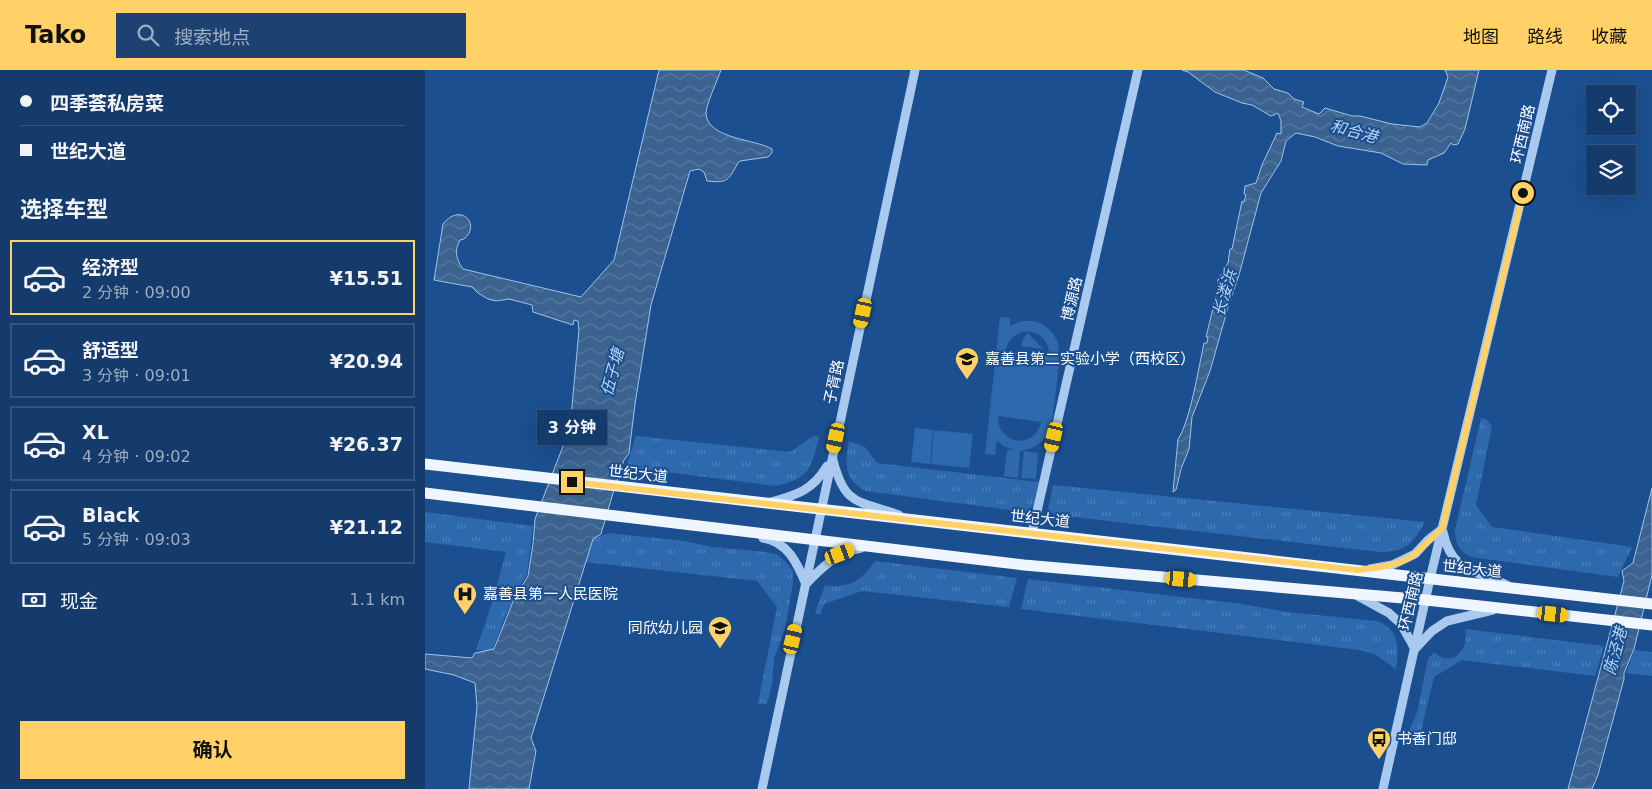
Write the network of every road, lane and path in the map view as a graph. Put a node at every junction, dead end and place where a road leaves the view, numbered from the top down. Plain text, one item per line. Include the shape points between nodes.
1 (915, 70) edge
2 (1139, 70) edge
3 (1552, 70) edge
4 (832, 457) junction
5 (425, 464) edge
6 (425, 493) edge
7 (767, 504) junction
8 (821, 510) junction
9 (915, 520) junction
10 (1442, 529) junction
11 (731, 530) junction
12 (1032, 533) junction
13 (815, 540) junction
14 (868, 546) junction
15 (1357, 570) junction
16 (1430, 579) junction
17 (806, 584) junction
18 (1514, 588) junction
19 (1354, 594) junction
20 (1426, 600) junction
21 (1652, 604) edge
22 (1500, 608) junction
23 (1652, 625) edge
24 (1415, 649) junction
25 (762, 789) edge
26 (1383, 789) edge

1 - 4 street, 子胥路
2 - 12 street, 博源路
3 - 10 street, 环西南路
4 - 7 street via 813,486
4 - 8 street, 子胥路
4 - 9 street via 847,495 863,504
5 - 7 main road, 世纪大道
6 - 11 main road
7 - 8 main road, 世纪大道
8 - 9 main road, 世纪大道
8 - 13 street, 子胥路
9 - 12 main road, 世纪大道
10 - 15 street via 1415,554 1392,565
10 - 16 street, 环西南路
10 - 18 street via 1446,545 1464,568
11 - 13 main road
11 - 17 street via 769,539 783,547 798,564
12 - 15 main road, 世纪大道
13 - 14 main road
13 - 17 street, 子胥路
14 - 17 street via 840,554
14 - 19 main road via 1024,565
15 - 16 main road, 世纪大道
16 - 18 main road, 世纪大道
16 - 20 street, 环西南路
17 - 25 street, 子胥路
18 - 21 main road, 世纪大道
19 - 20 main road
19 - 24 street via 1389,613 1401,624
20 - 22 main road
20 - 24 street, 环西南路
22 - 23 main road
22 - 24 street via 1447,621
24 - 26 street, 环西南路

